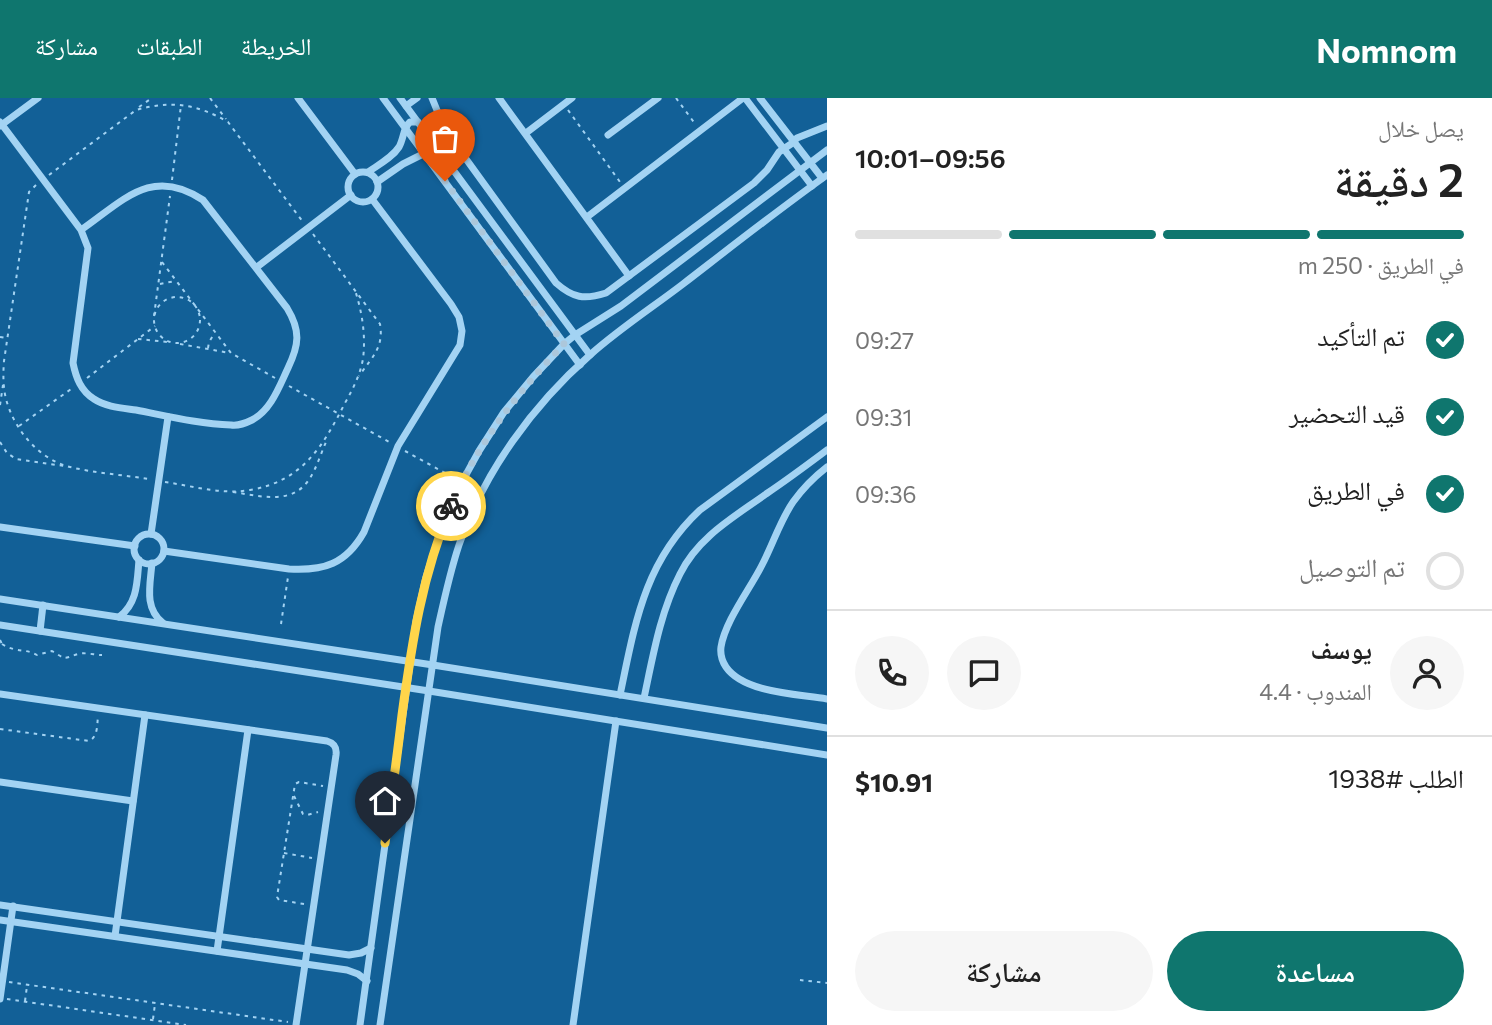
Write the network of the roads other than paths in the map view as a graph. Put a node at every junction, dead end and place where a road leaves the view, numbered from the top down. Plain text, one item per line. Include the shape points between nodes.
1 (38, 98) edge
2 (298, 98) edge
3 (383, 98) edge
4 (400, 98) edge
5 (417, 98) edge
6 (432, 98) edge
7 (499, 98) edge
8 (572, 98) edge
9 (658, 98) edge
10 (744, 98) edge
11 (760, 98) edge
12 (406, 106) junction
13 (418, 122) junction
14 (1, 124) edge
15 (827, 126) edge
16 (405, 127) junction
17 (785, 129) junction
18 (526, 133) junction
19 (608, 135) dead end
20 (775, 137) junction
21 (794, 141) junction
22 (433, 143) junction
23 (784, 149) junction
24 (827, 150) edge
25 (394, 153) junction
26 (424, 154) junction
27 (810, 163) junction
28 (403, 164) junction
29 (800, 170) junction
30 (368, 172) junction
31 (355, 174) junction
32 (825, 176) edge
33 (377, 182) junction
34 (812, 186) junction
35 (351, 195) junction
36 (372, 199) junction
37 (587, 217) junction
38 (81, 230) junction
39 (257, 267) junction
40 (629, 276) junction
41 (575, 335) junction
42 (564, 344) junction
43 (590, 355) junction
44 (580, 365) junction
45 (827, 416) edge
46 (168, 417) junction
47 (827, 450) edge
48 (827, 467) edge
49 (0, 527) edge
50 (151, 534) junction
51 (135, 546) junction
52 (164, 551) junction
53 (139, 560) junction
54 (152, 563) junction
55 (135, 595) junction
56 (149, 597) junction
57 (0, 599) edge
58 (43, 606) junction
59 (119, 617) junction
60 (164, 624) junction
61 (0, 625) edge
62 (40, 631) junction
63 (410, 661) junction
64 (433, 665) junction
65 (406, 687) junction
66 (429, 691) junction
67 (0, 694) edge
68 (620, 695) junction
69 (644, 698) junction
70 (827, 699) edge
71 (145, 715) junction
72 (616, 721) junction
73 (827, 728) edge
74 (248, 730) junction
75 (827, 755) edge
76 (0, 782) edge
77 (133, 801) junction
78 (0, 905) edge
79 (13, 906) junction
80 (0, 920) edge
81 (11, 921) junction
82 (117, 922) junction
83 (115, 936) junction
84 (219, 936) junction
85 (371, 948) junction
86 (307, 949) junction
87 (217, 951) junction
88 (349, 955) junction
89 (305, 964) junction
90 (347, 970) junction
91 (367, 981) junction
92 (0, 999) edge
93 (296, 1024) edge
94 (360, 1025) edge
95 (380, 1025) edge
96 (573, 1025) edge

1 - 14 street
2 - 31 street
3 - 16 street
4 - 12 street
5 - 12 street
6 - 40 street via 445,130 566,292 593,297
7 - 18 street
8 - 18 street
9 - 19 street
10 - 20 street
10 - 37 street
11 - 17 street
12 - 13 street
13 - 16 street
13 - 22 street
14 - 38 street
15 - 21 street
16 - 25 street
16 - 26 street
17 - 20 street
17 - 21 street
18 - 37 street
20 - 23 street
21 - 23 street
21 - 27 street
22 - 26 street
22 - 41 street
23 - 29 street
23 - 40 street via 754,183
24 - 27 street
25 - 28 street
25 - 30 street
26 - 28 street
26 - 42 street
27 - 29 street
27 - 32 street
28 - 33 street
29 - 34 street
29 - 41 street via 621,306
30 - 31 street
30 - 33 street
31 - 35 street via 348,184
32 - 34 street
33 - 36 street
34 - 43 street
35 - 36 street via 360,201
35 - 39 street
36 - 52 street via 451,304 461,331 460,345 398,446 357,543 336,562 309,570
37 - 40 street
38 - 39 street via 138,191 172,186 203,200
38 - 46 street via 88,248 73,363 80,384 103,404
39 - 46 street via 293,318 298,341 267,408 234,426
41 - 42 street
41 - 43 street
42 - 44 street
42 - 63 street via 504,412 457,491 426,577
43 - 44 street
44 - 64 street via 522,429 477,503 447,585
45 - 68 street via 708,503 672,540 641,603
46 - 50 street
47 - 69 street via 699,546 681,571 666,606
48 - 70 street via 802,490 788,512 727,630 721,657 730,673 753,686
49 - 51 street
50 - 51 street
50 - 52 street via 161,540
51 - 53 street
52 - 54 street
53 - 54 street
53 - 55 street
54 - 56 street
55 - 56 street
55 - 59 street
56 - 60 street via 153,612
57 - 58 street
58 - 59 street
58 - 62 street
59 - 60 street
60 - 63 street
61 - 62 street
62 - 65 street
63 - 64 street
63 - 65 street
64 - 66 street
64 - 68 street
65 - 66 street
65 - 85 street
66 - 72 street
66 - 95 street
67 - 71 street
68 - 69 street
69 - 73 street
71 - 74 street
71 - 77 street
72 - 75 street
72 - 96 street
74 - 84 street
74 - 86 street via 331,742 337,751
76 - 77 street
77 - 82 street
78 - 79 street
79 - 81 street
79 - 82 street
80 - 81 street
81 - 83 street
81 - 92 street
82 - 83 street
82 - 84 street
83 - 87 street
84 - 86 street
84 - 87 street
85 - 88 street
85 - 91 street
86 - 88 street
86 - 89 street
87 - 89 street
88 - 90 street
89 - 90 street
89 - 93 street
90 - 91 street
91 - 94 street

